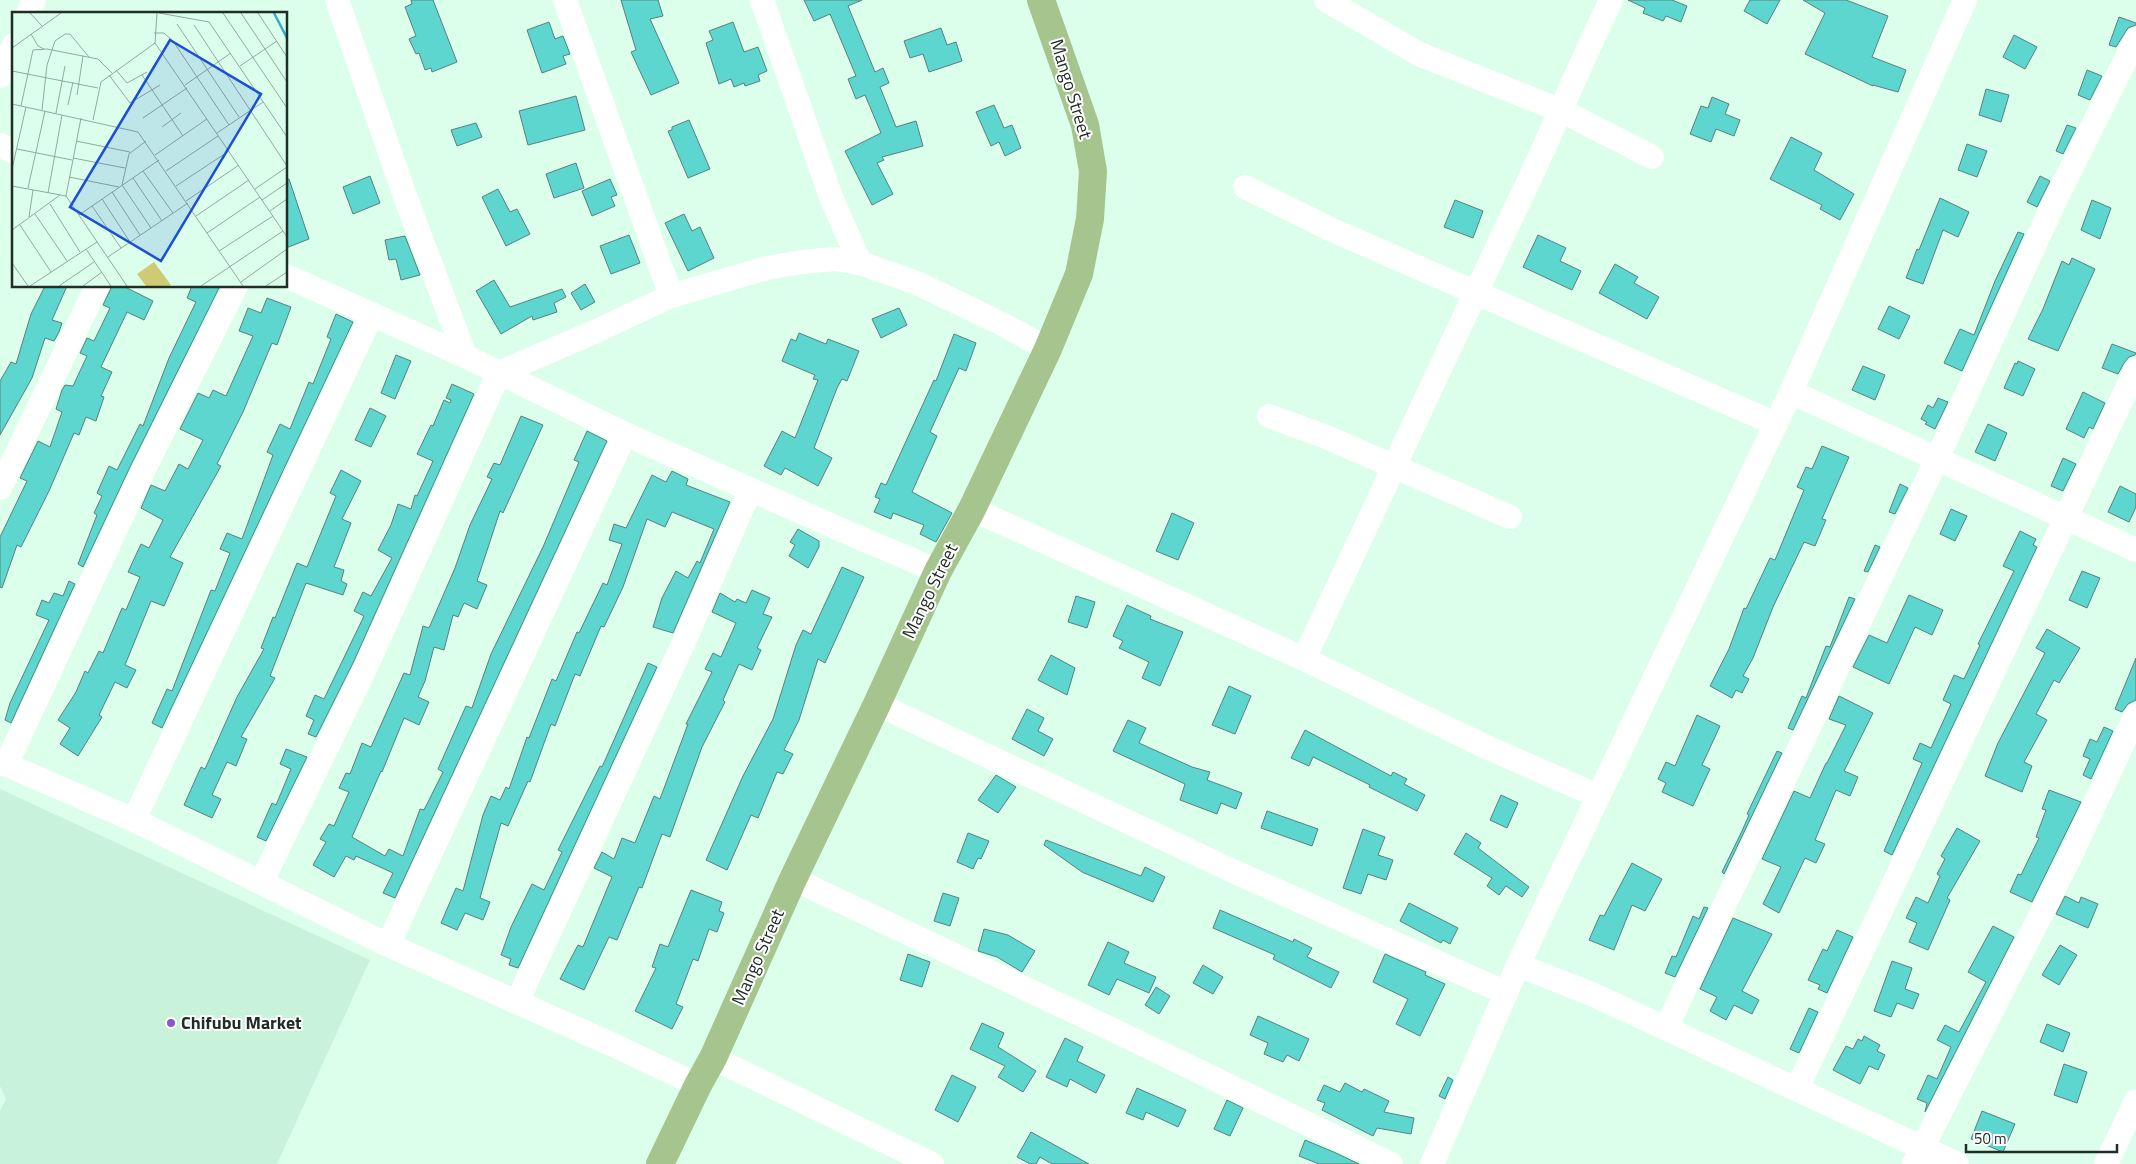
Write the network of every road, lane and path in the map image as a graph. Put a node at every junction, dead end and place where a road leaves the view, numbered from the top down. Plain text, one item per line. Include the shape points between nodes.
1 (34, 0) edge
2 (337, 0) edge
3 (565, 0) edge
4 (762, 0) edge
5 (1041, 0) edge
6 (1326, 0) edge
7 (1611, 0) edge
8 (1965, 0) edge
9 (29, 12) edge
10 (2136, 39) edge
11 (12, 49) edge
12 (0, 76) edge
13 (1562, 111) junction
14 (0, 145) edge
15 (12, 151) edge
16 (1652, 157) dead end
17 (1245, 187) dead end
18 (860, 263) junction
19 (288, 277) edge
20 (96, 288) edge
21 (235, 288) edge
22 (1476, 293) junction
23 (671, 296) junction
24 (372, 314) junction
25 (1048, 349) junction
26 (465, 356) junction
27 (2136, 370) edge
28 (499, 373) junction
29 (1791, 392) junction
30 (1269, 416) dead end
31 (1776, 424) junction
32 (625, 434) junction
33 (1937, 459) junction
34 (1392, 467) junction
35 (0, 488) edge
36 (750, 490) junction
37 (972, 509) junction
38 (1510, 517) dead end
39 (2066, 518) junction
40 (2136, 550) edge
41 (938, 571) junction
42 (1304, 659) junction
43 (877, 704) junction
44 (2136, 715) edge
45 (3, 763) edge
46 (1598, 796) junction
47 (134, 820) junction
48 (793, 879) junction
49 (262, 881) junction
50 (388, 945) junction
51 (1518, 965) junction
52 (1506, 993) junction
53 (517, 1002) junction
54 (1666, 1028) junction
55 (713, 1058) junction
56 (698, 1085) junction
57 (1797, 1089) junction
58 (2136, 1101) edge
59 (1918, 1156) edge
60 (660, 1164) edge
61 (932, 1164) edge
62 (1391, 1164) edge
63 (1432, 1164) edge
64 (1957, 1164) edge
65 (2106, 1164) edge

1 - 9 street
2 - 26 street
3 - 23 street
4 - 18 street via 831,197
5 - 25 main road, Mango Street via 1085,125 1093,171 1090,219 1079,274
6 - 13 street via 1419,54
7 - 13 street
8 - 29 street
10 - 33 street via 2051,209
11 - 12 street
13 - 16 street
13 - 22 street
14 - 15 street
17 - 22 street via 1330,229
18 - 23 street via 835,259 767,268
18 - 25 street via 917,283
19 - 24 street
20 - 35 street
21 - 45 street via 142,472
22 - 31 street
22 - 34 street
23 - 28 street
24 - 26 street
24 - 47 street
25 - 37 main road, Mango Street
26 - 28 street
27 - 39 street
28 - 32 street
28 - 49 street via 365,669
29 - 31 street
29 - 33 street
30 - 34 street via 1324,436
31 - 46 street
32 - 36 street
32 - 50 street
33 - 39 street
33 - 54 street
34 - 38 street
34 - 42 street
36 - 41 street
36 - 53 street via 684,644
37 - 41 main road, Mango Street
37 - 42 street
39 - 40 street
39 - 57 street
41 - 43 main road, Mango Street
42 - 46 street via 1484,746
43 - 48 main road, Mango Street
43 - 52 street via 1235,872
44 - 59 street via 2071,855
45 - 47 street
46 - 51 street
47 - 49 street
48 - 55 main road, Mango Street
48 - 62 street
49 - 50 street
50 - 53 street
51 - 52 street
51 - 54 street
52 - 63 street
53 - 56 street
54 - 57 street
55 - 56 main road, Mango Street
55 - 61 street
56 - 60 main road, Mango Street
57 - 59 street
58 - 65 street
59 - 64 street

